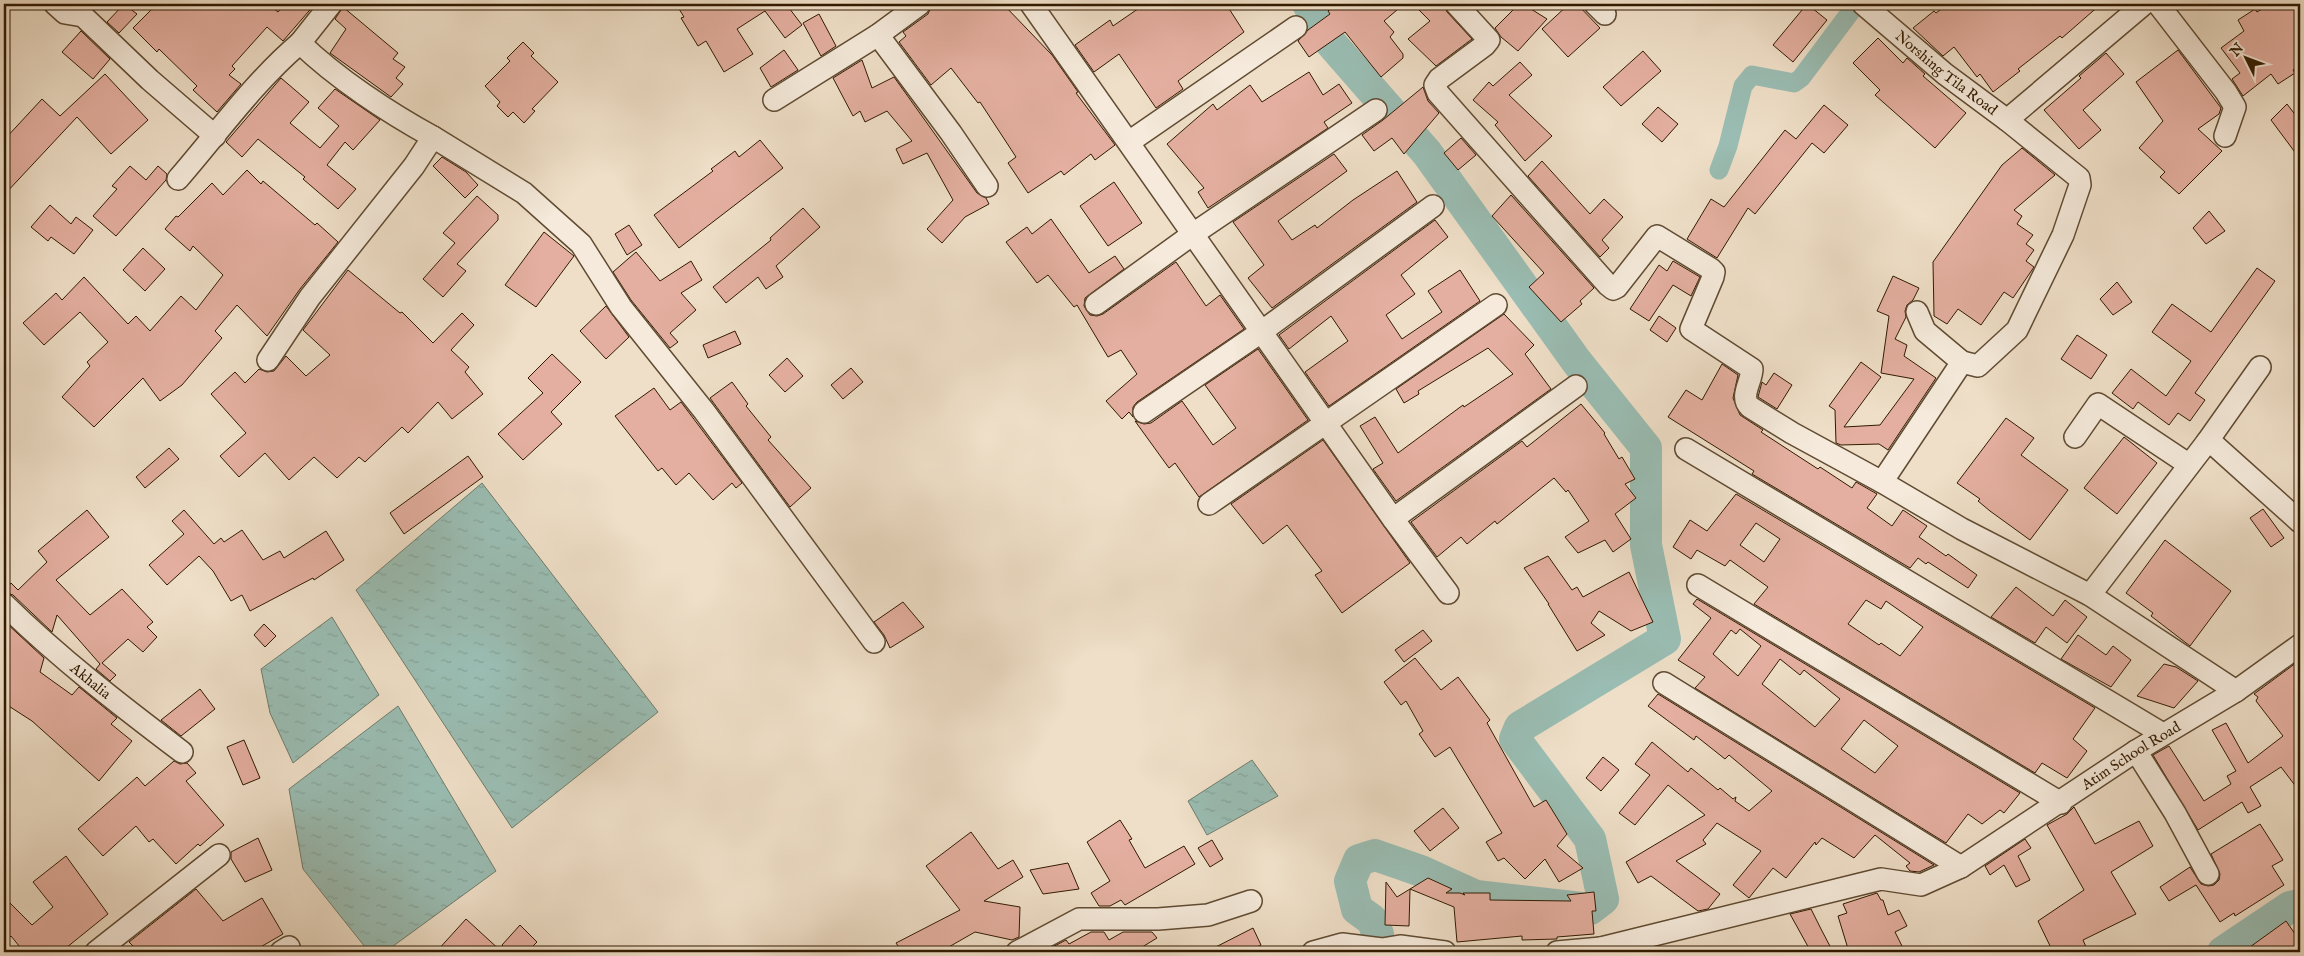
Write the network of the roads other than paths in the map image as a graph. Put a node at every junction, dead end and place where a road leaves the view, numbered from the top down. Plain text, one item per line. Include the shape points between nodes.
1 (55, 4) edge
2 (332, 4) edge
3 (920, 4) edge
4 (1031, 4) edge
5 (1456, 4) edge
6 (1863, 4) edge
7 (2144, 4) edge
8 (2158, 4) edge
9 (1296, 27) dead end
10 (878, 35) junction
11 (300, 43) junction
12 (774, 100) dead end
13 (1376, 110) dead end
14 (2007, 120) junction
15 (215, 136) junction
16 (2225, 136) dead end
17 (433, 137) junction
18 (1128, 142) junction
19 (178, 179) dead end
20 (986, 186) dead end
21 (1433, 206) dead end
22 (1193, 234) junction
23 (1096, 304) dead end
24 (1496, 305) dead end
25 (1917, 312) dead end
26 (1261, 332) junction
27 (268, 360) dead end
28 (1962, 362) junction
29 (2260, 367) dead end
30 (1576, 386) dead end
31 (1144, 412) dead end
32 (1326, 424) junction
33 (2075, 437) dead end
34 (2207, 442) junction
35 (1686, 449) dead end
36 (2188, 464) junction
37 (1882, 482) junction
38 (1209, 504) dead end
39 (1392, 519) junction
40 (2300, 522) edge
41 (1698, 585) dead end
42 (1448, 593) dead end
43 (2090, 594) junction
44 (4, 604) edge
45 (874, 642) dead end
46 (2300, 646) edge
47 (1664, 683) dead end
48 (2236, 691) junction
49 (2163, 734) junction
50 (2136, 751) junction
51 (182, 752) dead end
52 (2061, 803) junction
53 (219, 855) dead end
54 (1961, 867) junction
55 (2208, 874) dead end
56 (1251, 901) dead end
57 (1602, 950) edge
58 (96, 952) edge
59 (1017, 952) edge
60 (1313, 952) edge
61 (1445, 952) edge
62 (1557, 952) edge

1 - 15 street via 65,13 83,16
2 - 11 street
3 - 10 street
4 - 18 street
5 - 37 street via 1489,40 1439,79 1435,85 1438,93 1608,285 1613,289 1617,287 1657,236 1711,269 1713,277 1691,329 1752,369 1746,403 1792,433
6 - 14 street, Norshing Tila Road via 1945,74
7 - 14 street, Norshing Tila Road
8 - 16 street via 2235,107
9 - 18 street
10 - 12 street
10 - 20 street
11 - 15 street via 279,61
11 - 17 street via 343,78
13 - 22 street
14 - 28 street via 2079,178 2080,185 2063,235 2017,330 1978,366
15 - 19 street
17 - 27 street via 414,166 310,297
17 - 45 street via 524,192 580,244 622,307 704,411
18 - 22 street
21 - 26 street
22 - 23 street
22 - 26 street
24 - 32 street
25 - 28 street via 1925,331
26 - 31 street
26 - 32 street
28 - 37 street
29 - 34 street
30 - 39 street
32 - 38 street
32 - 39 street
33 - 36 street via 2098,404
34 - 36 street
34 - 40 street via 2211,442
35 - 49 street
36 - 43 street
37 - 43 street via 1962,529
39 - 42 street
41 - 52 street
43 - 48 street
44 - 51 street, Akhalia via 106,695
46 - 48 street, Atim School Road
47 - 54 street
48 - 49 street, Atim School Road
49 - 50 street, Atim School Road
50 - 52 street, Atim School Road
50 - 55 street
52 - 54 street, Atim School Road
53 - 58 street
54 - 57 street, Atim School Road via 1921,885 1881,879
56 - 59 street via 1208,915 1079,919
57 - 62 street, Atim School Road
60 - 61 street via 1342,944

